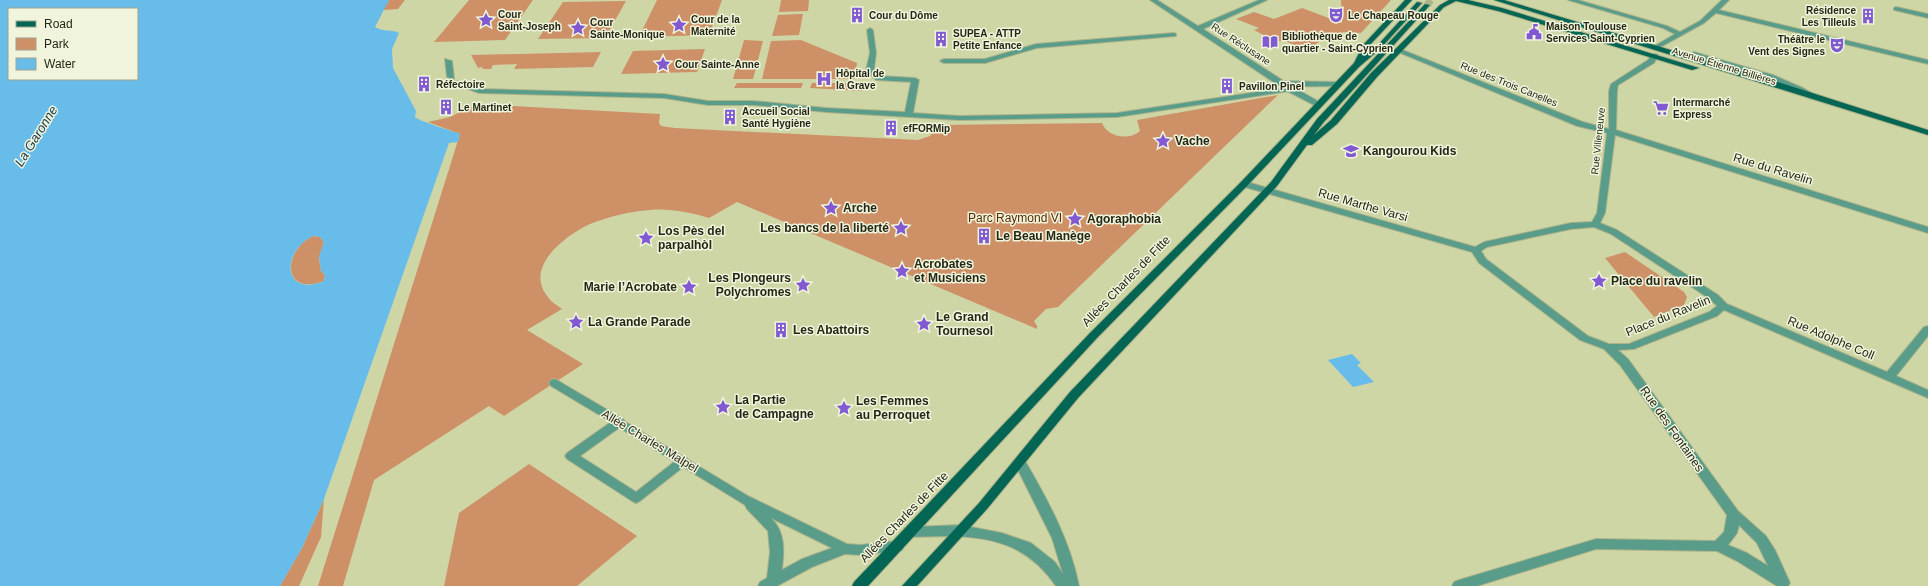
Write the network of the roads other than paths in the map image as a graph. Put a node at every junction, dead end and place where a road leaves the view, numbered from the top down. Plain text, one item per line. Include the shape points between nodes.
1 (1153, 0) edge
2 (1264, 0) edge
3 (1409, 0) edge
4 (1447, 0) edge
5 (1454, 0) edge
6 (1459, 0) edge
7 (1496, 0) edge
8 (1571, 0) edge
9 (1726, 0) edge
10 (1896, 9) dead end
11 (1714, 11) junction
12 (1928, 16) edge
13 (1198, 29) junction
14 (870, 30) dead end
15 (1679, 34) junction
16 (1174, 35) dead end
17 (1400, 51) junction
18 (1654, 52) junction
19 (1694, 54) dead end
20 (448, 61) dead end
21 (944, 61) dead end
22 (1928, 62) edge
23 (1356, 65) junction
24 (1282, 83) junction
25 (1338, 84) junction
26 (1290, 89) junction
27 (1820, 100) junction
28 (1319, 104) junction
29 (1846, 108) junction
30 (909, 114) junction
31 (1611, 132) junction
32 (1928, 133) edge
33 (1296, 153) junction
34 (1244, 184) junction
35 (1268, 191) junction
36 (1595, 224) junction
37 (1928, 230) edge
38 (1476, 250) junction
39 (1723, 306) junction
40 (1928, 329) edge
41 (1608, 347) junction
42 (1889, 377) junction
43 (555, 383) dead end
44 (1928, 394) edge
45 (619, 422) junction
46 (683, 461) junction
47 (1020, 462) junction
48 (744, 499) junction
49 (1733, 514) junction
50 (961, 530) junction
51 (910, 532) junction
52 (897, 546) junction
53 (1718, 546) junction
54 (845, 549) junction
55 (770, 584) edge
56 (1784, 585) edge
57 (859, 586) edge
58 (909, 586) edge
59 (1064, 586) edge
60 (1072, 586) edge
61 (1459, 586) edge

1 - 13 street, Rue Réclusane
2 - 13 street
3 - 23 main road via 1365,46
4 - 5 main road, Avenue Étienne Billières
5 - 6 main road, Avenue Étienne Billières
5 - 17 main road via 1442,6
6 - 18 main road, Avenue Étienne Billières
7 - 18 main road, Avenue Étienne Billières
8 - 15 street via 1665,27
9 - 11 street
10 - 12 street
11 - 15 street via 1702,22
11 - 22 street
13 - 24 street, Rue Réclusane
14 - 30 street via 873,53 870,70 879,78 915,80
15 - 18 street
16 - 21 street via 1036,46 985,61
17 - 31 street, Rue des Trois Canelles via 1580,124
17 - 33 main road via 1374,75 1334,122
18 - 27 main road, Avenue Étienne Billières
18 - 29 main road, Avenue Étienne Billières via 1773,91
18 - 31 street, Rue Villeneuve via 1652,61 1616,84 1613,91
19 - 27 street via 1773,77 1796,86
20 - 30 street via 454,80 478,91 664,96 708,103 753,103
23 - 25 main road, Allées Charles de Fitte
23 - 33 main road, Allées Charles de Fitte via 1378,48 1423,4 1320,121
24 - 25 street
24 - 26 street, Rue Réclusane
25 - 28 main road, Allées Charles de Fitte
26 - 28 street, Rue Réclusane
26 - 30 street via 1117,115 959,118
27 - 29 main road, Avenue Étienne Billières
28 - 34 main road, Allées Charles de Fitte
29 - 32 main road, Avenue Étienne Billières
31 - 36 street, Rue Villeneuve via 1601,213
31 - 37 street, Rue du Ravelin
33 - 35 main road, Allées Charles de Fitte
34 - 35 street, Rue Marthe Varsi
34 - 51 main road, Allées Charles de Fitte via 1093,336
35 - 38 street, Rue Marthe Varsi
35 - 47 main road, Allées Charles de Fitte via 1074,395
36 - 38 street, Place du Ravelin via 1571,226 1484,245
36 - 39 street, Place du Ravelin via 1621,236 1714,297
38 - 41 street, Place du Ravelin via 1482,262 1584,338
39 - 41 street, Place du Ravelin via 1713,314 1630,347
39 - 42 street, Rue Adolphe Coll
40 - 42 street
41 - 49 street, Rue des Fontaines via 1624,362
42 - 44 street, Rue Adolphe Coll
43 - 45 street, Allée Charles Malpel
45 - 46 street, Allée Charles Malpel
45 - 46 street via 571,456 636,498
46 - 48 street, Allée Charles Malpel
47 - 50 main road, Allées Charles de Fitte
47 - 60 street via 1057,535 1070,572
48 - 54 street, Allée Charles Malpel
48 - 55 street, Allée Charles Malpel via 774,528 777,552
49 - 53 street via 1732,530 1728,539
49 - 56 street, Rue des Fontaines via 1751,528 1767,549
50 - 51 street
50 - 58 main road, Allées Charles de Fitte
50 - 59 street via 1002,538 1026,547 1050,566
51 - 52 main road, Allées Charles de Fitte
52 - 54 street, Allée Charles Malpel
52 - 57 main road, Allées Charles de Fitte
53 - 56 street, Rue des Fontaines via 1742,557
53 - 61 street via 1596,544
54 - 55 street via 807,563

